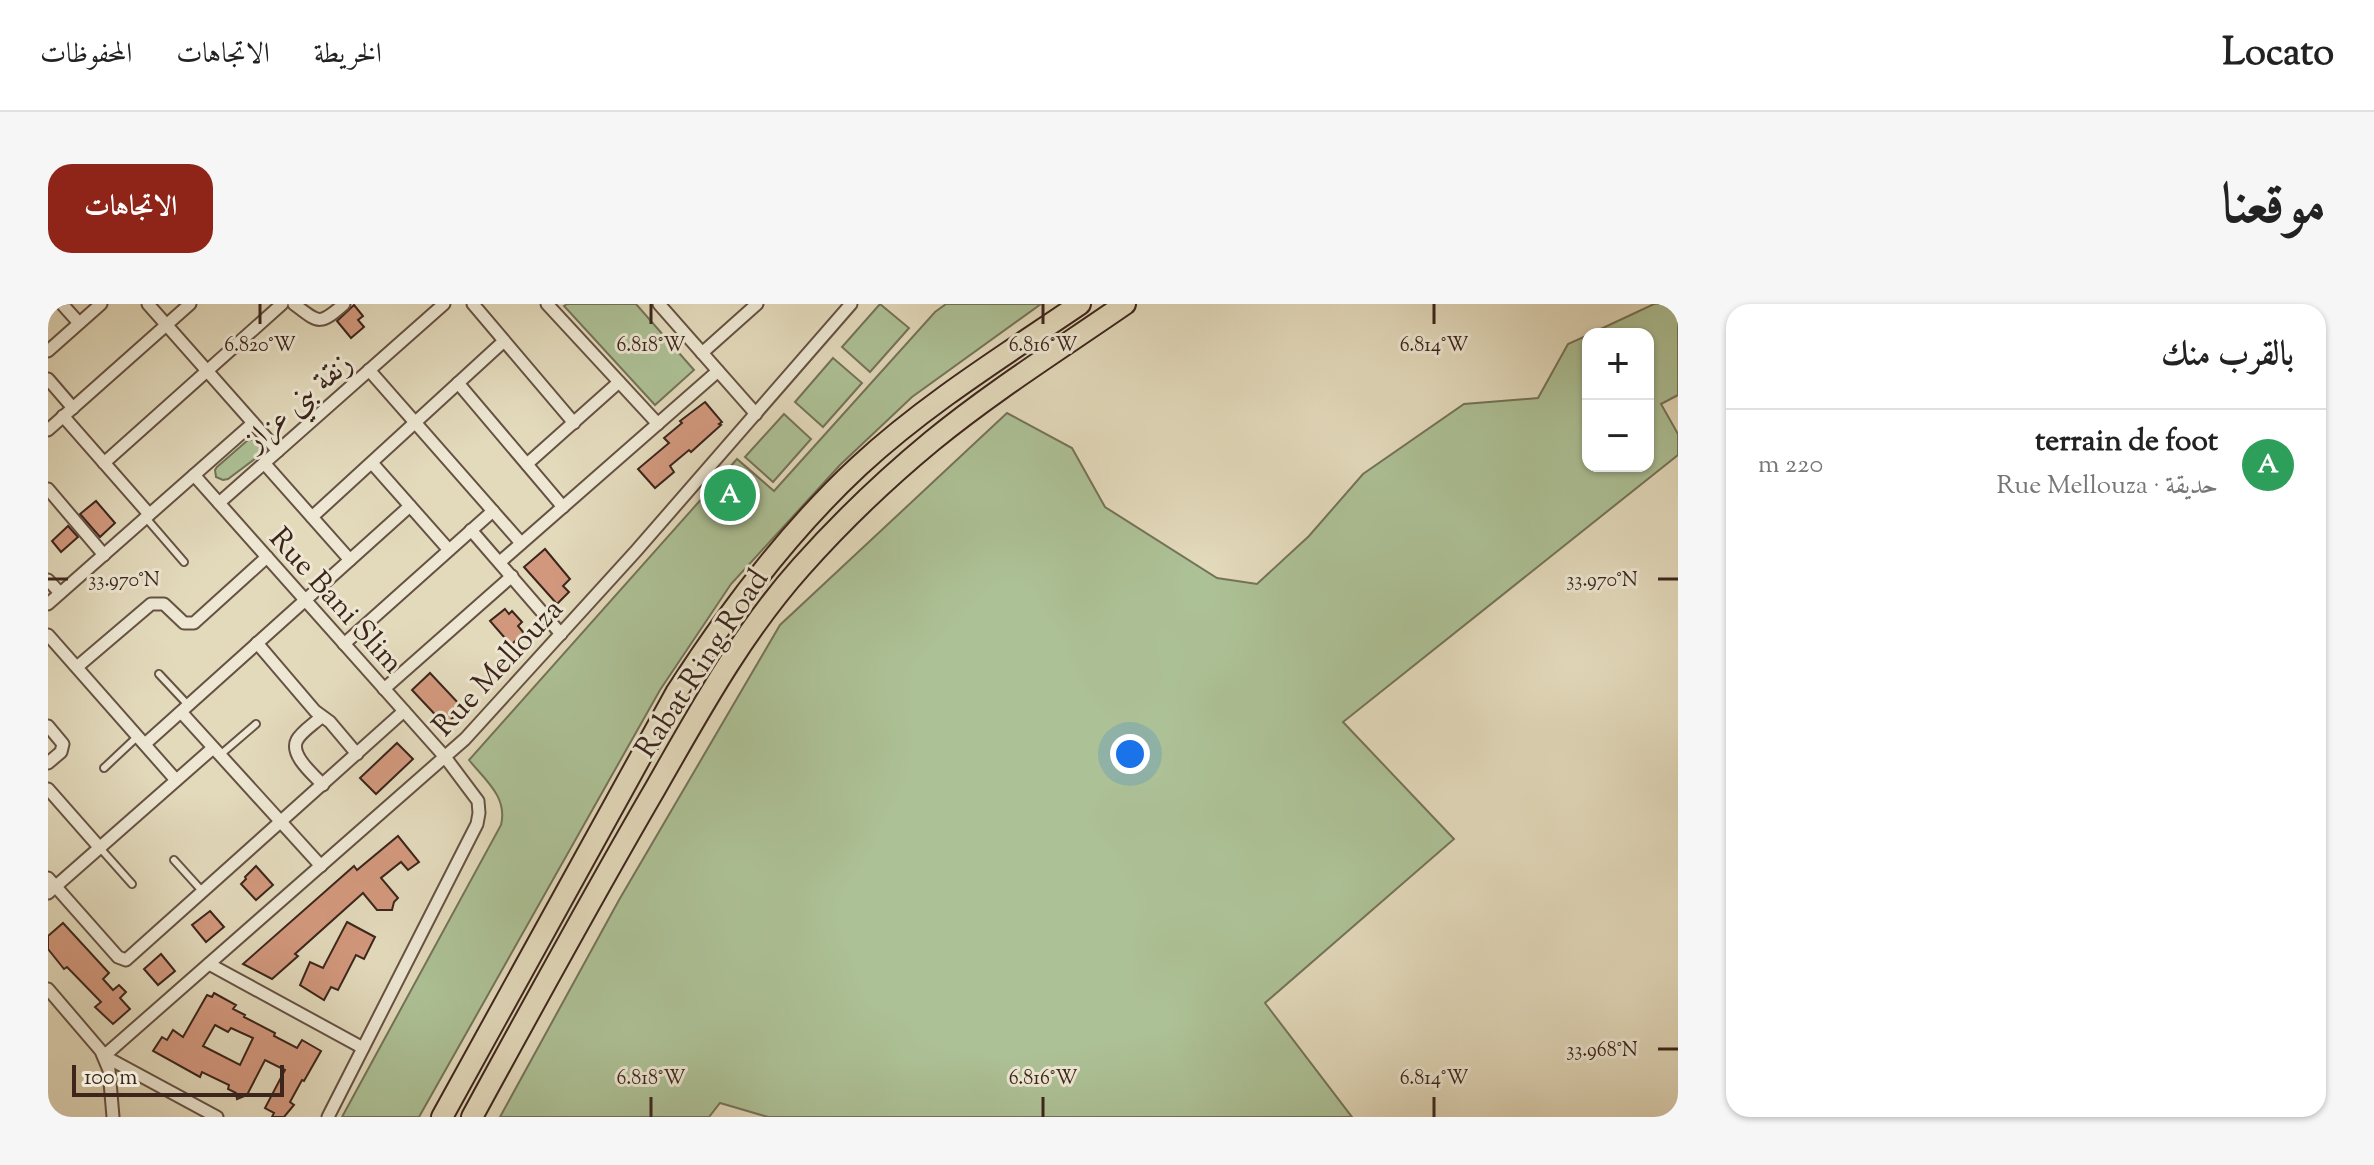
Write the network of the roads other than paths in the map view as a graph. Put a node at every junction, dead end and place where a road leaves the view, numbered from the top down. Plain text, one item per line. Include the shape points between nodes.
1 (62, 304) edge
2 (101, 304) edge
3 (148, 304) edge
4 (190, 304) edge
5 (282, 304) edge
6 (294, 304) edge
7 (344, 304) edge
8 (473, 304) edge
9 (547, 304) edge
10 (660, 304) edge
11 (757, 304) edge
12 (851, 304) edge
13 (1080, 304) edge
14 (1125, 304) edge
15 (439, 306) edge
16 (79, 323) junction
17 (167, 325) junction
18 (504, 341) junction
19 (48, 351) edge
20 (702, 353) junction
21 (207, 370) junction
22 (369, 370) junction
23 (718, 371) junction
24 (48, 379) edge
25 (619, 382) junction
26 (458, 383) junction
27 (73, 408) junction
28 (756, 414) junction
29 (63, 416) junction
30 (415, 422) junction
31 (253, 423) junction
32 (574, 423) junction
33 (658, 424) junction
34 (48, 430) edge
35 (278, 451) junction
36 (104, 463) junction
37 (264, 463) junction
38 (372, 463) junction
39 (527, 464) junction
40 (194, 475) junction
41 (48, 489) edge
42 (219, 503) junction
43 (410, 506) junction
44 (563, 507) junction
45 (493, 511) junction
46 (148, 516) junction
47 (312, 517) junction
48 (471, 530) junction
49 (521, 543) junction
50 (449, 550) junction
51 (104, 555) junction
52 (267, 557) junction
53 (350, 560) junction
54 (184, 562) dead end
55 (500, 562) junction
56 (512, 576) junction
57 (48, 580) edge
58 (60, 593) junction
59 (305, 600) junction
60 (48, 604) edge
61 (561, 634) junction
62 (48, 635) edge
63 (257, 643) junction
64 (344, 644) junction
65 (77, 667) junction
66 (159, 674) dead end
67 (384, 689) junction
68 (184, 708) junction
69 (404, 711) junction
70 (321, 717) junction
71 (256, 724) dead end
72 (48, 726) edge
73 (141, 740) junction
74 (216, 751) junction
75 (357, 754) junction
76 (445, 757) junction
77 (48, 763) edge
78 (104, 768) dead end
79 (176, 780) junction
80 (323, 785) junction
81 (48, 789) edge
82 (281, 822) junction
83 (100, 848) junction
84 (174, 860) dead end
85 (321, 866) junction
86 (132, 884) dead end
87 (50, 886) edge
88 (203, 892) junction
89 (209, 964) junction
90 (48, 989) edge
91 (363, 1048) junction
92 (104, 1056) junction
93 (456, 1092) junction
94 (113, 1117) edge
95 (217, 1117) edge
96 (328, 1117) edge
97 (434, 1117) edge
98 (442, 1117) edge
99 (472, 1117) edge

1 - 16 street
2 - 16 street
3 - 17 street
4 - 17 street
5 - 21 street
6 - 7 street via 320,321
8 - 18 street
9 - 25 street
10 - 20 street
11 - 20 street
12 - 28 street, Rue Mellouza
13 - 93 highway, Rabat Ring Road via 914,420 859,466 775,555 676,693
14 - 99 highway, Rabat Ring Road via 932,440 838,529 773,601 704,704
15 - 22 street, زنقة بني عزاز
16 - 19 street
17 - 21 street
17 - 27 street
18 - 26 street
18 - 32 street
20 - 23 street
21 - 31 street
21 - 36 street
22 - 30 street
22 - 35 street, زنقة بني عزاز
23 - 28 street
23 - 33 street
24 - 27 street
25 - 32 street
25 - 33 street
26 - 30 street
26 - 39 street
27 - 29 street
28 - 61 street, Rue Mellouza
29 - 34 street
29 - 36 street
30 - 38 street
30 - 45 street
31 - 35 street
31 - 40 street
32 - 39 street
33 - 44 street
35 - 37 street, زنقة بني عزاز
36 - 46 street
37 - 42 street, زنقة بني عزاز
37 - 47 street
38 - 43 street
38 - 47 street
39 - 44 street
40 - 42 street, Rue Bani Slim
40 - 46 street
41 - 51 street
42 - 52 street, Rue Bani Slim
43 - 50 street
43 - 53 street
44 - 49 street
45 - 48 street
45 - 49 street
46 - 51 street
46 - 54 lane
47 - 53 street
48 - 50 street
48 - 55 street
49 - 55 street
50 - 64 street
51 - 58 street
52 - 59 street, Rue Bani Slim
52 - 65 street via 194,623 184,623 164,604 151,604
53 - 59 street
55 - 56 street
56 - 61 street
56 - 67 street
57 - 58 street
58 - 60 street
59 - 63 street
59 - 64 street, Rue Bani Slim
61 - 76 street, Rue Mellouza
62 - 65 street
63 - 68 street
63 - 70 street
64 - 67 street, Rue Bani Slim
65 - 73 street
66 - 68 lane
67 - 69 street, Rue Bani Slim
68 - 73 street
68 - 74 street
69 - 75 street
69 - 76 street, Rue Bani Slim
70 - 75 street
70 - 80 street via 295,746
71 - 74 lane
72 - 77 street via 63,744
73 - 78 lane
73 - 79 street
74 - 79 street
74 - 82 street
75 - 80 street
76 - 85 street
76 - 91 street, Rue Mellouza via 478,801 478,819
79 - 83 street
80 - 82 street
81 - 83 street
82 - 85 street
82 - 88 street
83 - 86 lane
83 - 87 street
84 - 88 lane
85 - 89 street
87 - 88 street via 123,960
89 - 91 street
89 - 92 street
90 - 92 street
91 - 96 street, Rue Mellouza
92 - 94 street
92 - 95 street
93 - 97 highway
93 - 98 highway, Rabat Ring Road

